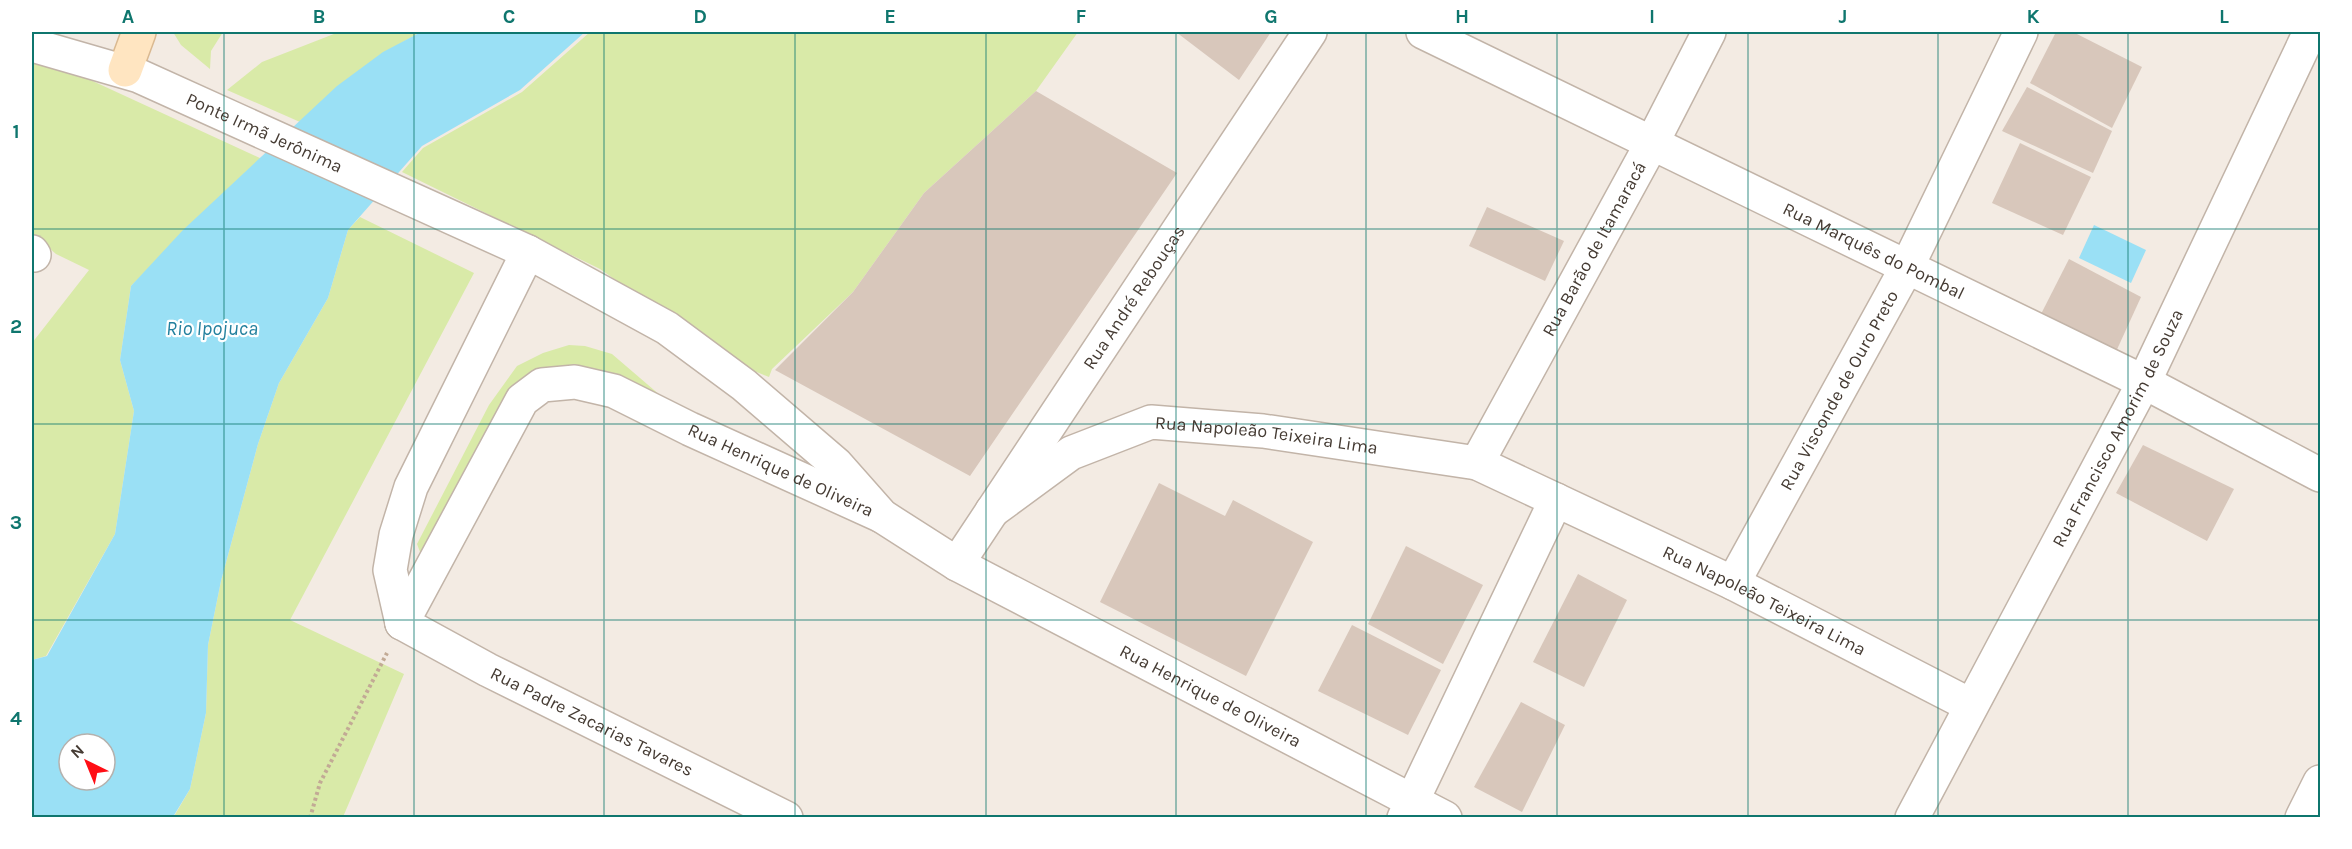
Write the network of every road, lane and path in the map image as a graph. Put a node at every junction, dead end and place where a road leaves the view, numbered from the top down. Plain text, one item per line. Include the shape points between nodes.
1 (139, 32) edge
2 (1310, 32) edge
3 (1423, 32) edge
4 (1709, 32) edge
5 (2021, 32) edge
6 (2310, 32) edge
7 (32, 45) edge
8 (132, 73) junction
9 (1652, 143) junction
10 (528, 252) junction
11 (1907, 267) junction
12 (2144, 382) junction
13 (1477, 463) junction
14 (2320, 475) edge
15 (1556, 500) junction
16 (992, 511) junction
17 (882, 516) junction
18 (957, 564) junction
19 (1733, 583) junction
20 (402, 623) junction
21 (1970, 705) junction
22 (2320, 782) edge
23 (1408, 809) edge
24 (2303, 817) edge
25 (310, 818) edge
26 (786, 818) edge
27 (1445, 818) edge
28 (1912, 818) edge

1 - 8 main road
2 - 16 street, Rua André Rebouças
3 - 9 street, Rua Marquês do Pombal
4 - 9 street, Rua Barão de Itamaracá
5 - 11 street, Rua Visconde de Ouro Preto
6 - 12 street, Rua Francisco Amorim de Souza
7 - 8 street, Ponte Irmã Jerônima
8 - 10 street, Ponte Irmã Jerônima
9 - 11 street, Rua Marquês do Pombal
9 - 13 street, Rua Barão de Itamaracá
10 - 17 street, Ponte Irmã Jerônima via 667,328 744,385 836,464
10 - 20 street via 411,488 390,570
11 - 12 street, Rua Marquês do Pombal
11 - 19 street, Rua Visconde de Ouro Preto
12 - 14 street, Rua Marquês do Pombal
12 - 21 street, Rua Francisco Amorim de Souza
13 - 15 street, Rua Napoleão Teixeira Lima
13 - 16 street, Rua Napoleão Teixeira Lima via 1263,430 1151,422 1071,453
15 - 19 street, Rua Napoleão Teixeira Lima
15 - 23 street
16 - 18 street, Rua André Rebouças
17 - 18 street, Rua Henrique de Oliveira
17 - 20 street, Rua Henrique de Oliveira via 614,391 575,382 542,385 522,400
18 - 23 street, Rua Henrique de Oliveira
19 - 21 street, Rua Napoleão Teixeira Lima
20 - 25 path via 320,783
20 - 26 street, Rua Padre Zacarias Tavares
21 - 28 street, Rua Francisco Amorim de Souza
22 - 24 street
23 - 27 street, Rua Henrique de Oliveira

